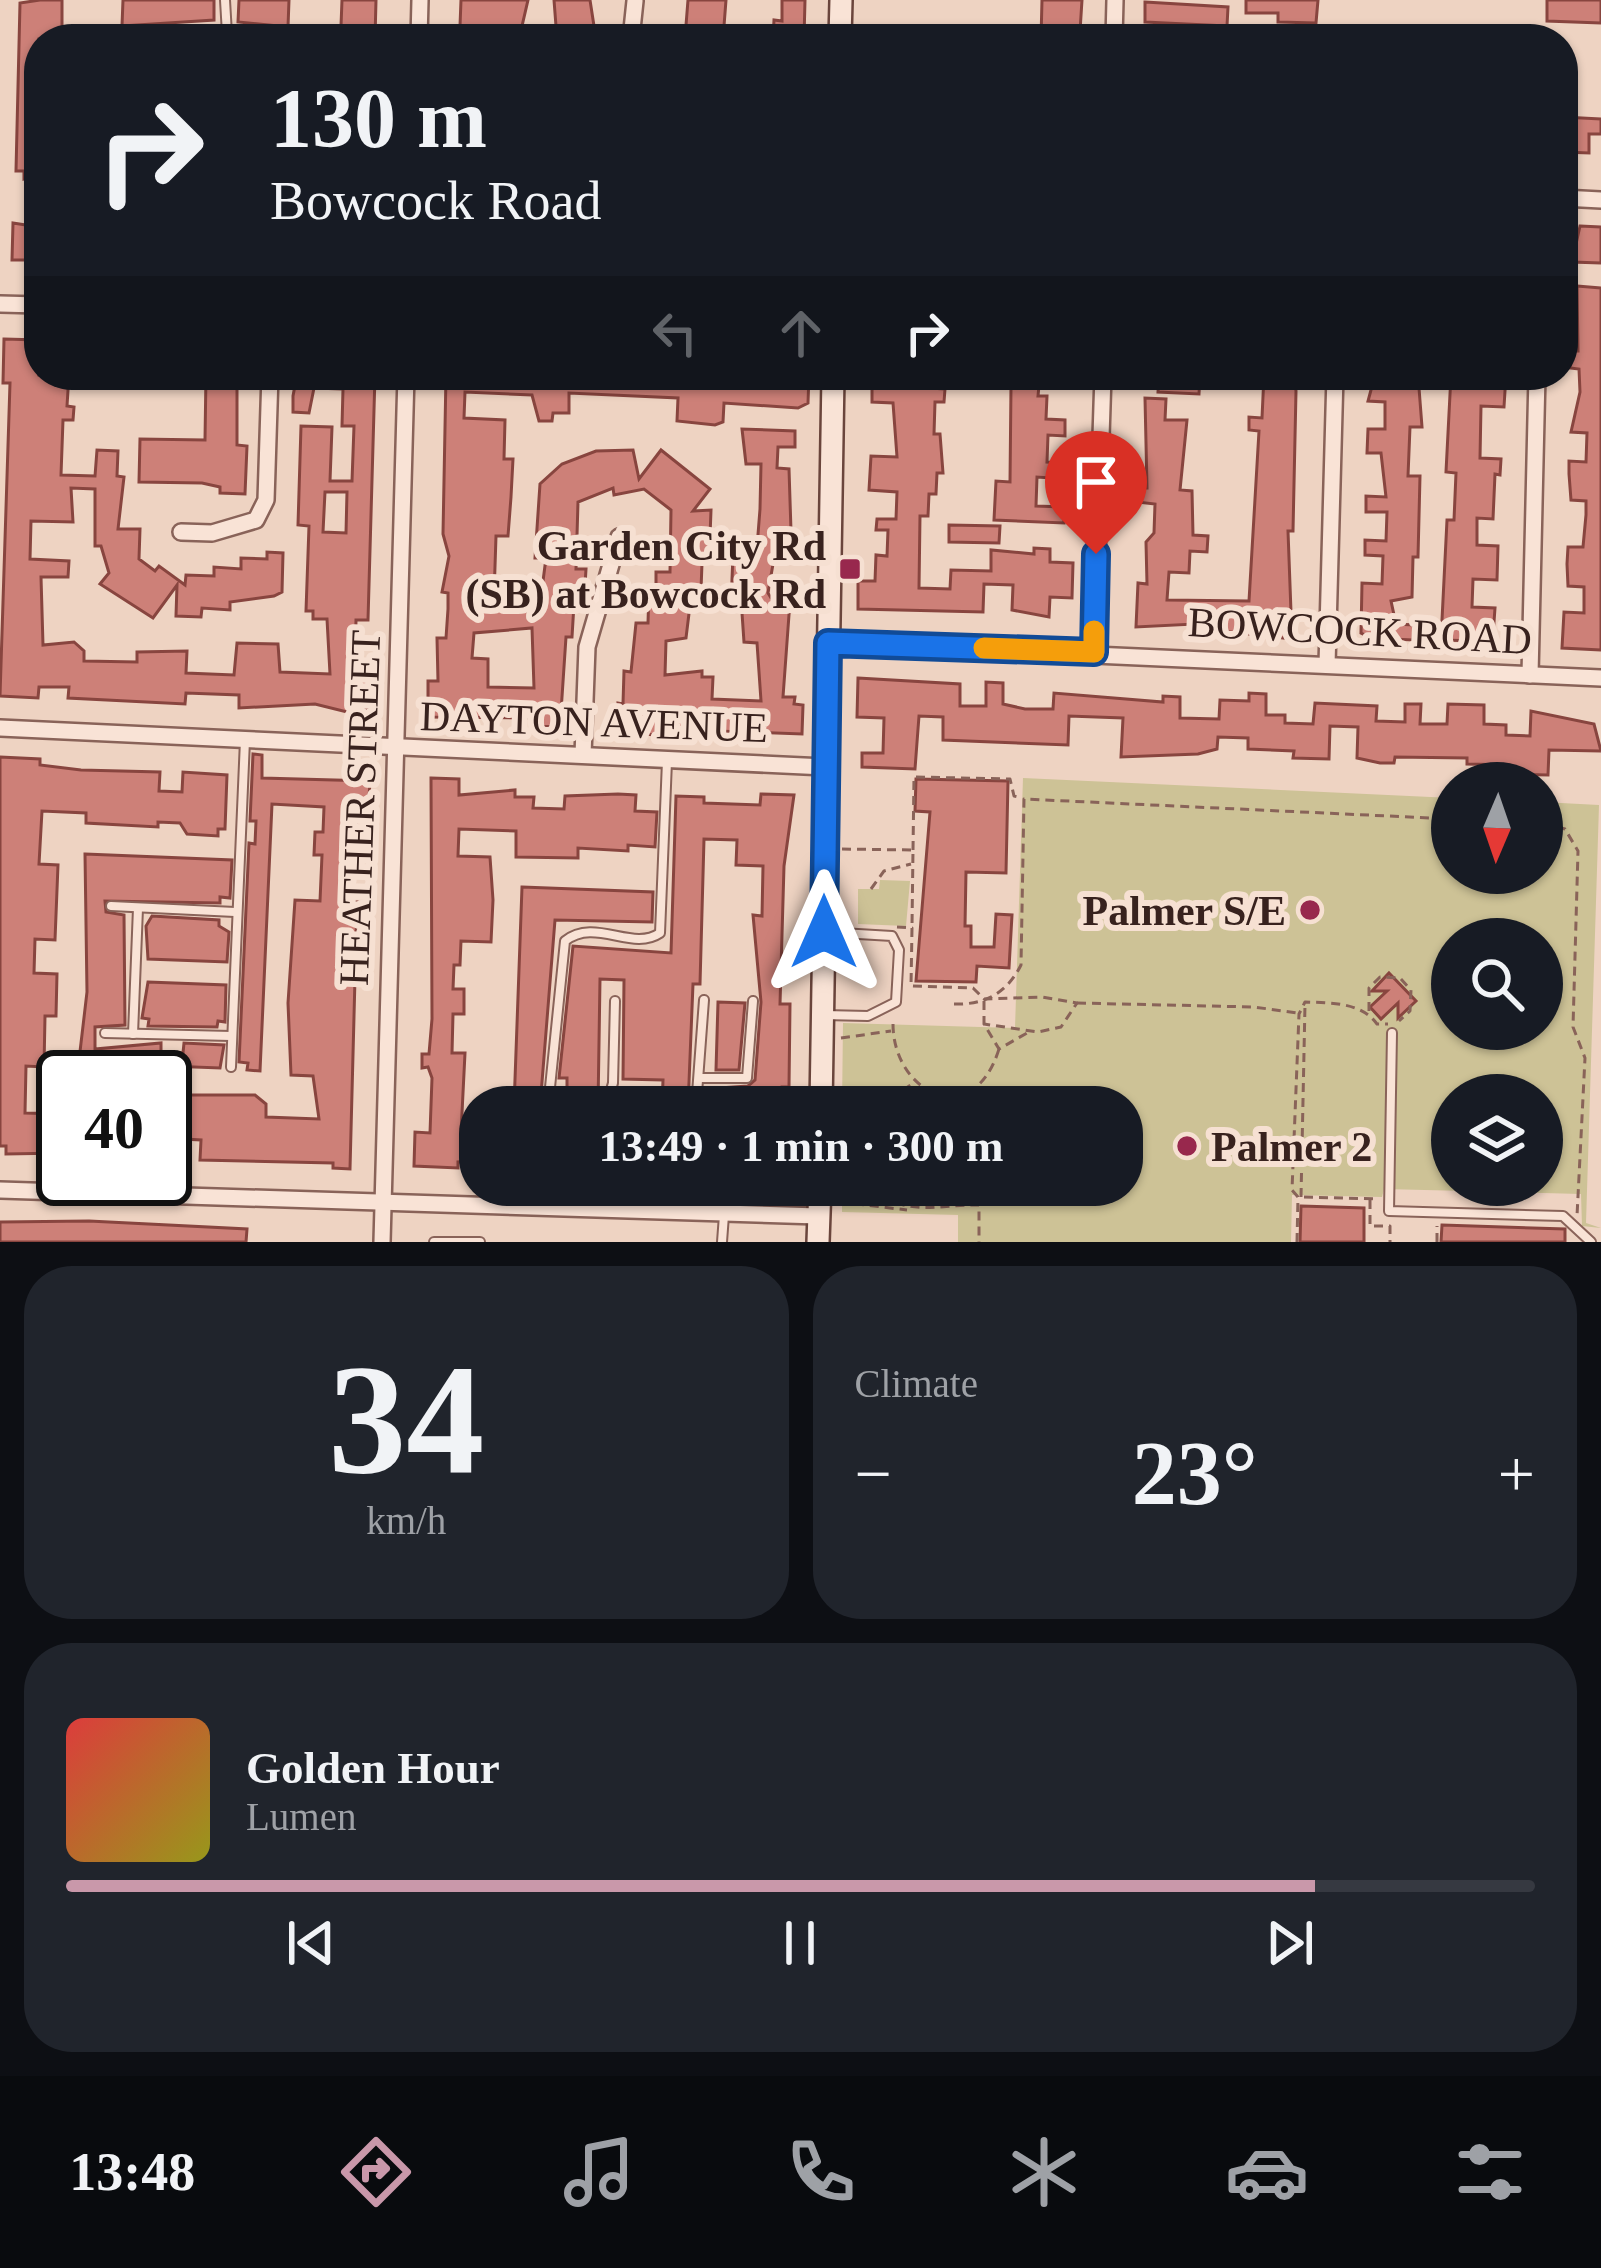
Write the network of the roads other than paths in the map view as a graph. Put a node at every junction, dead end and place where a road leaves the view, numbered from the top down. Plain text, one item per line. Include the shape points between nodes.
1 (270, 390) edge
2 (406, 390) edge
3 (832, 390) edge
4 (1102, 390) edge
5 (1335, 390) edge
6 (1537, 390) edge
7 (181, 532) dead end
8 (619, 537) dead end
9 (828, 643) junction
10 (1094, 652) junction
11 (1327, 665) junction
12 (1530, 675) junction
13 (1601, 678) edge
14 (0, 728) edge
15 (245, 738) junction
16 (397, 749) junction
17 (583, 754) junction
18 (668, 759) junction
19 (825, 767) junction
20 (111, 906) dead end
21 (138, 908) junction
22 (236, 912) junction
23 (824, 932) junction
24 (704, 1000) dead end
25 (615, 1001) dead end
26 (753, 1001) dead end
27 (822, 1015) junction
28 (1392, 1029) road end
29 (105, 1034) dead end
30 (134, 1034) junction
31 (231, 1036) junction
32 (231, 1067) dead end
33 (699, 1078) junction
34 (550, 1086) edge
35 (612, 1086) edge
36 (698, 1086) edge
37 (821, 1086) edge
38 (0, 1190) edge
39 (383, 1202) junction
40 (601, 1206) edge
41 (693, 1206) edge
42 (822, 1206) edge
43 (543, 1207) joint
44 (601, 1210) junction
45 (693, 1212) junction
46 (724, 1214) junction
47 (818, 1216) junction
48 (382, 1242) edge
49 (434, 1242) edge
50 (480, 1242) edge
51 (722, 1242) edge
52 (818, 1242) edge
53 (1591, 1242) edge

1 - 7 street via 266,500 256,520
2 - 16 street, HEATHER STREET
3 - 9 street
4 - 10 street
5 - 11 street
6 - 12 street
8 - 17 street via 587,646
9 - 10 street, BOWCOCK ROAD
9 - 19 street
10 - 11 street, BOWCOCK ROAD
11 - 12 street, BOWCOCK ROAD
12 - 13 street, BOWCOCK ROAD
14 - 15 street, DAYTON AVENUE
15 - 16 street, DAYTON AVENUE
15 - 22 lane
16 - 17 street, DAYTON AVENUE
16 - 39 street, HEATHER STREET
17 - 18 street, DAYTON AVENUE
18 - 19 street, DAYTON AVENUE
18 - 34 lane via 660,933 649,939 581,931 565,940
19 - 23 street
20 - 21 lane
21 - 22 lane
21 - 30 lane
22 - 31 lane
23 - 27 street
23 - 27 lane via 892,936 899,950 896,1002 868,1016
24 - 33 lane
25 - 35 lane
26 - 33 lane via 747,1078
27 - 37 street
28 - 53 lane via 1389,1211 1564,1216
29 - 30 lane
30 - 31 lane
31 - 32 lane
33 - 36 lane
38 - 39 street
39 - 43 street
39 - 48 street, HEATHER STREET
40 - 44 lane
41 - 45 lane
42 - 47 street
43 - 44 street
44 - 45 street
45 - 46 street
46 - 47 street
46 - 51 lane
47 - 52 street
49 - 50 lane

